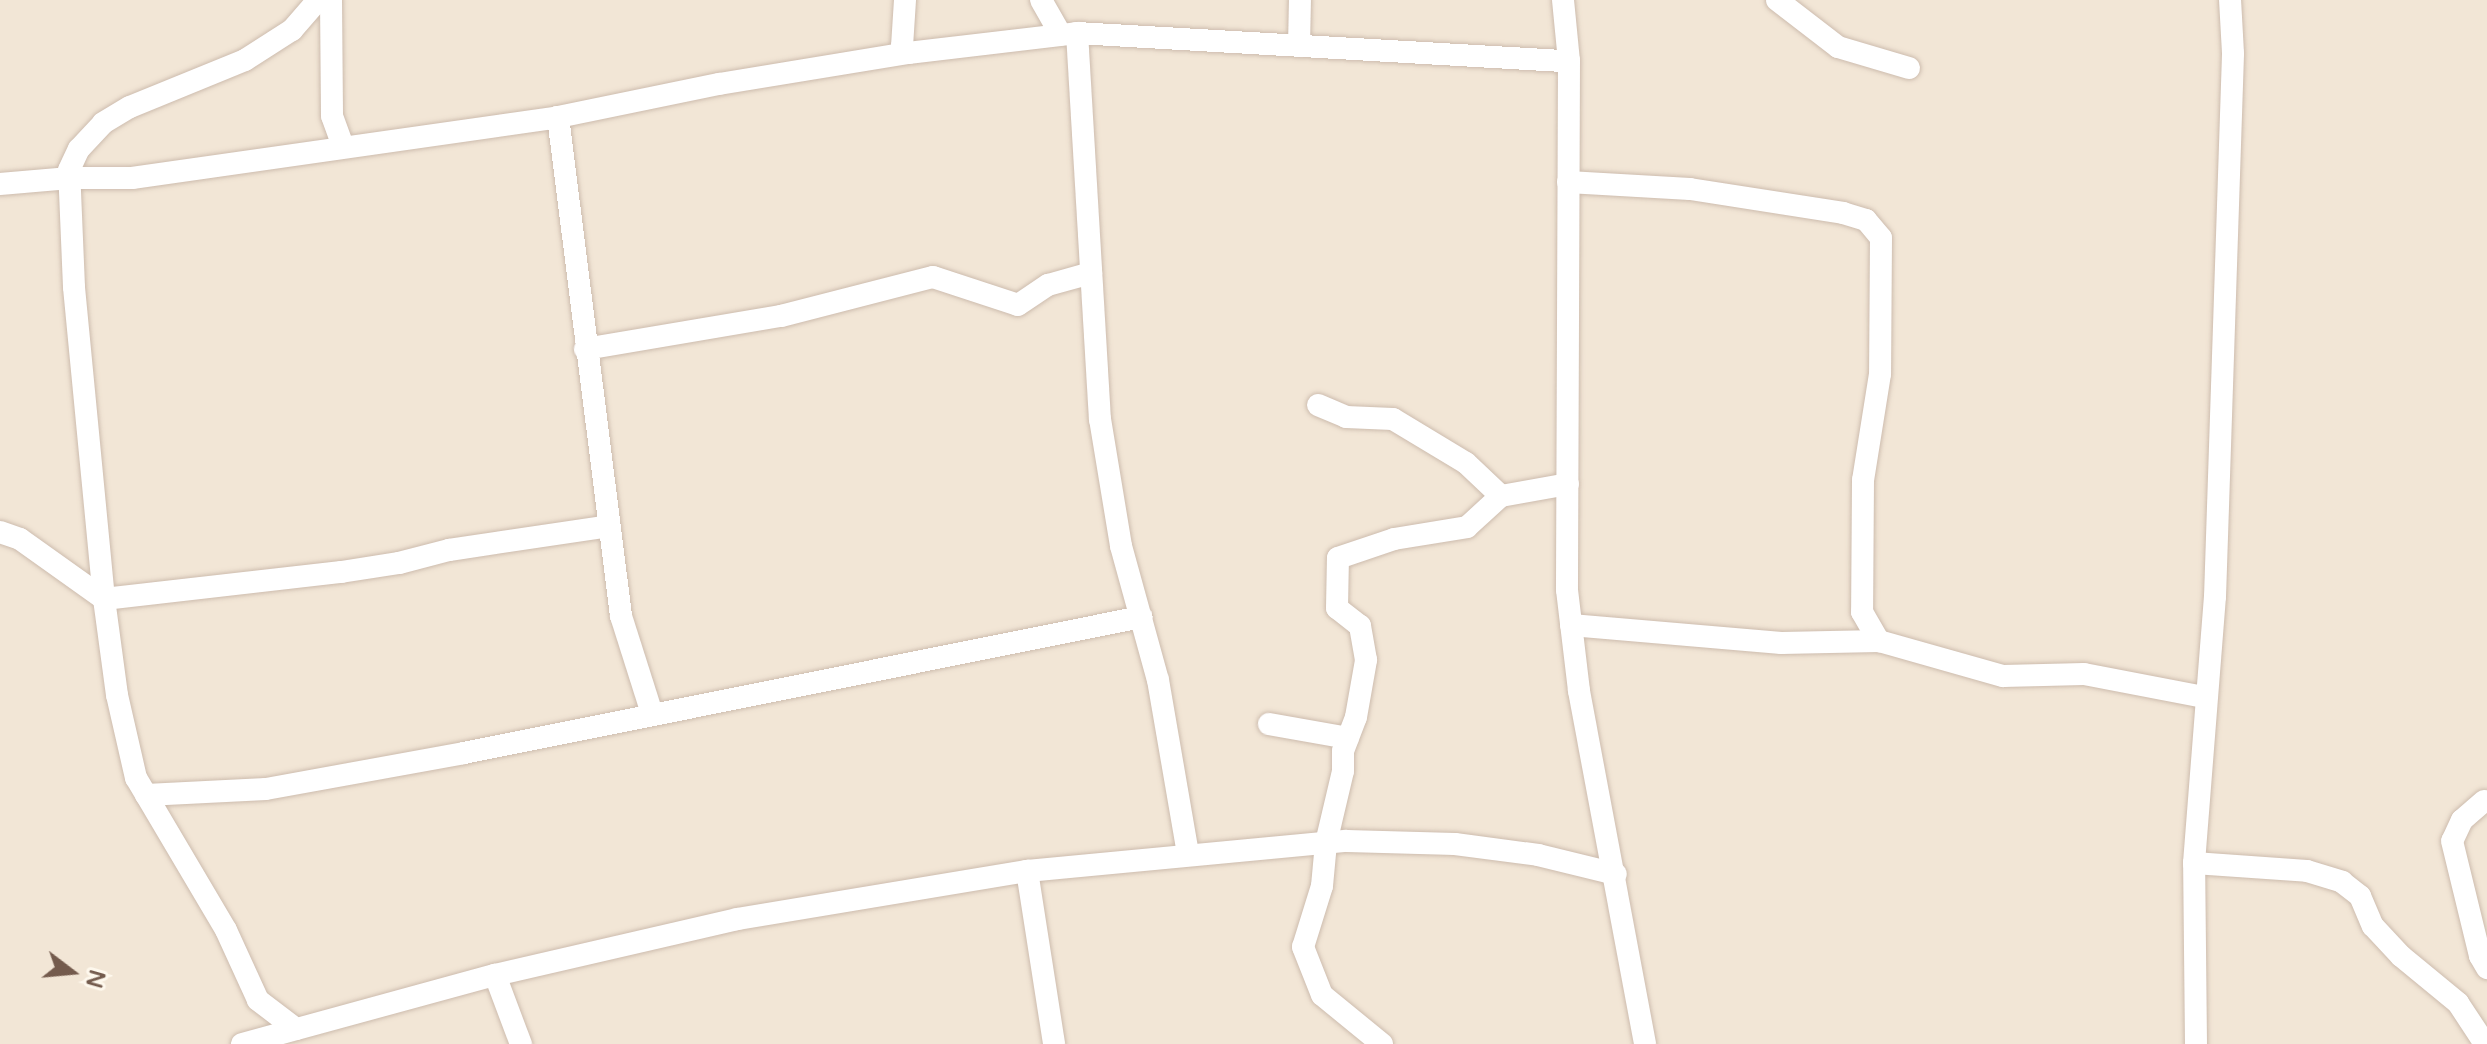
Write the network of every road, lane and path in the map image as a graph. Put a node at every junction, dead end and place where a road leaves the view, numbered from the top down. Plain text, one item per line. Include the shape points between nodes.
1 (318, 0) edge
2 (331, 0) edge
3 (905, 0) edge
4 (1041, 0) edge
5 (1300, 0) edge
6 (1563, 0) edge
7 (1777, 0) edge
8 (2230, 0) edge
9 (1069, 34) junction
10 (1299, 46) junction
11 (908, 53) junction
12 (1569, 61) junction
13 (1909, 68) dead end
14 (558, 117) junction
15 (343, 147) junction
16 (70, 178) junction
17 (1568, 182) junction
18 (0, 184) edge
19 (1091, 273) junction
20 (585, 349) junction
21 (1318, 405) dead end
22 (1568, 484) junction
23 (1501, 496) junction
24 (609, 526) junction
25 (0, 532) edge
26 (104, 599) junction
27 (1141, 617) junction
28 (1571, 625) junction
29 (1879, 641) junction
30 (2204, 697) junction
31 (652, 714) junction
32 (1269, 724) dead end
33 (1348, 738) junction
34 (146, 795) junction
35 (2484, 801) dead end
36 (1326, 843) junction
37 (1188, 854) junction
38 (2194, 863) junction
39 (1027, 871) junction
40 (1616, 874) junction
41 (2487, 968) edge
42 (495, 975) junction
43 (296, 1029) junction
44 (242, 1044) edge
45 (521, 1044) edge
46 (1054, 1044) edge
47 (1382, 1044) edge
48 (1645, 1044) edge
49 (2196, 1044) edge
50 (2485, 1044) edge

1 - 16 street via 292,30 245,60 103,123 79,149
2 - 15 street via 332,116
3 - 11 street via 902,46
4 - 9 street
5 - 10 street
6 - 12 street
7 - 13 street via 1838,47
8 - 30 street via 2233,53 2215,597
9 - 10 street
9 - 11 street
9 - 19 street
10 - 12 street
11 - 14 street via 716,84
12 - 17 street
14 - 15 street
14 - 20 street
15 - 16 street via 132,178
16 - 18 street
16 - 26 street via 74,287
17 - 22 street
17 - 29 street via 1690,189 1843,213 1866,220 1881,238 1880,374 1863,480 1862,612
19 - 20 street via 1048,285 1018,305 933,277 781,316
19 - 27 street via 1100,419 1121,546
20 - 24 street
21 - 23 street via 1346,417 1393,419 1466,463
22 - 23 street
22 - 28 street
23 - 33 street via 1467,527 1394,539 1338,558 1337,608 1360,626 1366,660
24 - 26 street via 341,572
24 - 31 street via 621,616
25 - 26 street via 20,539
26 - 34 street via 117,695 136,778
27 - 31 street
27 - 37 street via 1161,694
28 - 29 street via 1781,643
28 - 40 street
29 - 30 street via 2003,676 2084,674
30 - 38 street
31 - 34 street via 266,789
32 - 33 street
33 - 36 street
34 - 43 street via 226,930 258,1000
35 - 41 street via 2462,820 2452,841
36 - 37 street
36 - 40 street via 1455,844 1538,855
36 - 47 street via 1322,886 1303,947 1322,995
37 - 39 street
38 - 49 street
38 - 50 street via 2307,871 2342,882 2360,896 2373,926 2401,956 2458,1003
39 - 42 street via 737,919
39 - 46 street
40 - 48 street
42 - 43 street
42 - 45 street
43 - 44 street

